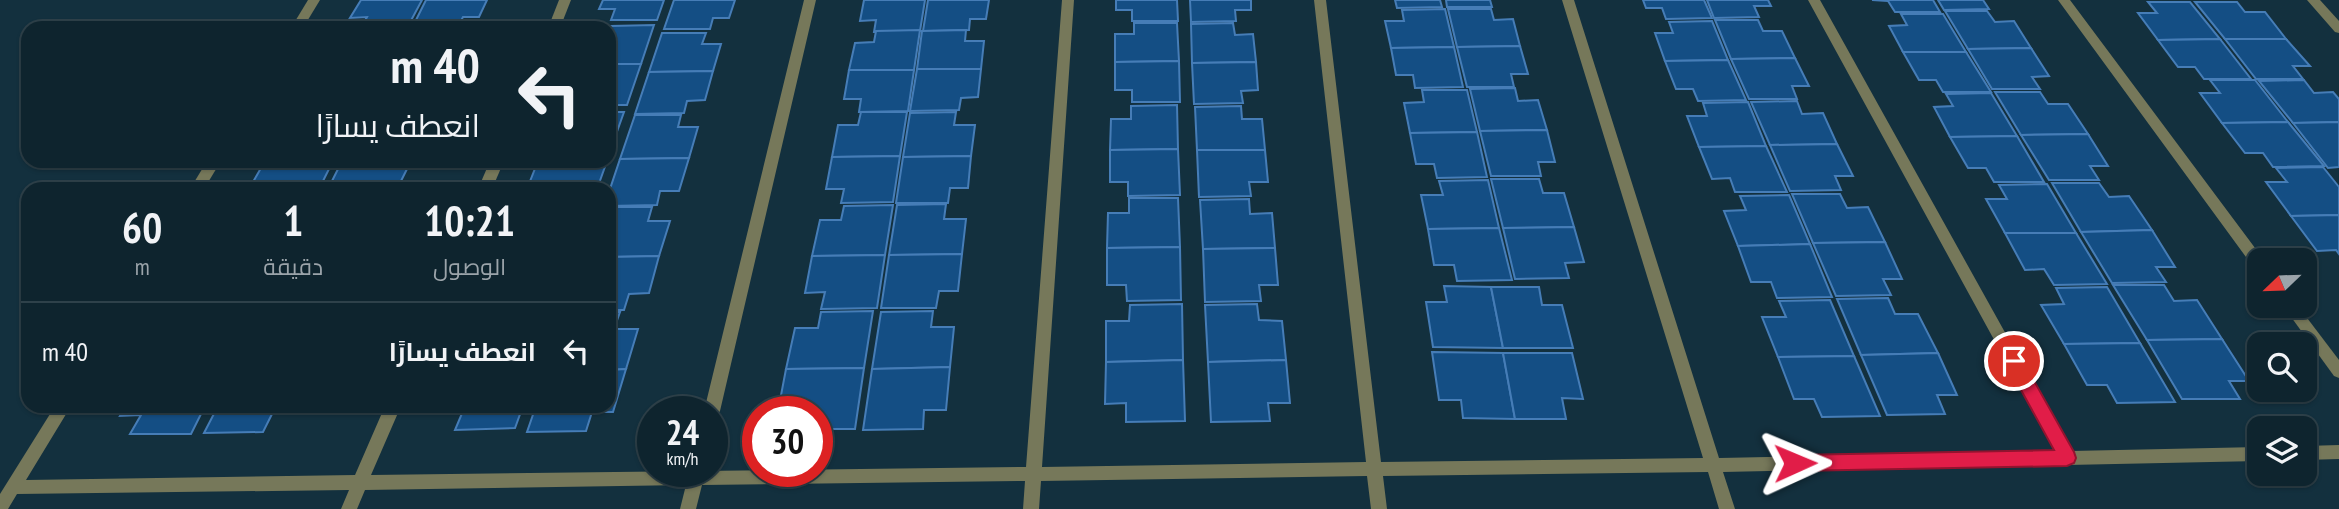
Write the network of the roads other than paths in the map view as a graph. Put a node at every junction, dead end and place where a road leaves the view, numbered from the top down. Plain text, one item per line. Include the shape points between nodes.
1 (314, 0) edge
2 (565, 0) edge
3 (810, 0) edge
4 (1068, 0) edge
5 (1320, 0) edge
6 (1568, 0) edge
7 (1814, 0) edge
8 (2064, 0) edge
9 (2313, 0) edge
10 (301, 21) edge
11 (557, 21) edge
12 (2339, 29) edge
13 (2247, 248) edge
14 (2299, 318) edge
15 (2339, 372) edge
16 (716, 396) edge
17 (58, 413) edge
18 (390, 413) edge
19 (2339, 452) edge
20 (2317, 453) edge
21 (2247, 454) edge
22 (2067, 458) junction
23 (1714, 465) junction
24 (1374, 469) junction
25 (1033, 474) junction
26 (728, 475) edge
27 (637, 476) edge
28 (360, 483) junction
29 (12, 487) junction
30 (693, 487) edge
31 (0, 508) edge
32 (349, 509) edge
33 (688, 509) edge
34 (1031, 509) edge
35 (1379, 509) edge
36 (1727, 509) edge

1 - 10 street
2 - 11 street
3 - 16 street
4 - 25 street
5 - 24 street
6 - 23 street
7 - 22 street
8 - 13 street
9 - 12 street
14 - 15 street
17 - 29 street
18 - 28 street
19 - 20 street
21 - 22 street
22 - 23 street
23 - 24 street
23 - 36 street
24 - 25 street
24 - 35 street
25 - 26 street
25 - 34 street
27 - 28 street
28 - 29 street
28 - 32 street
29 - 31 street
30 - 33 street

